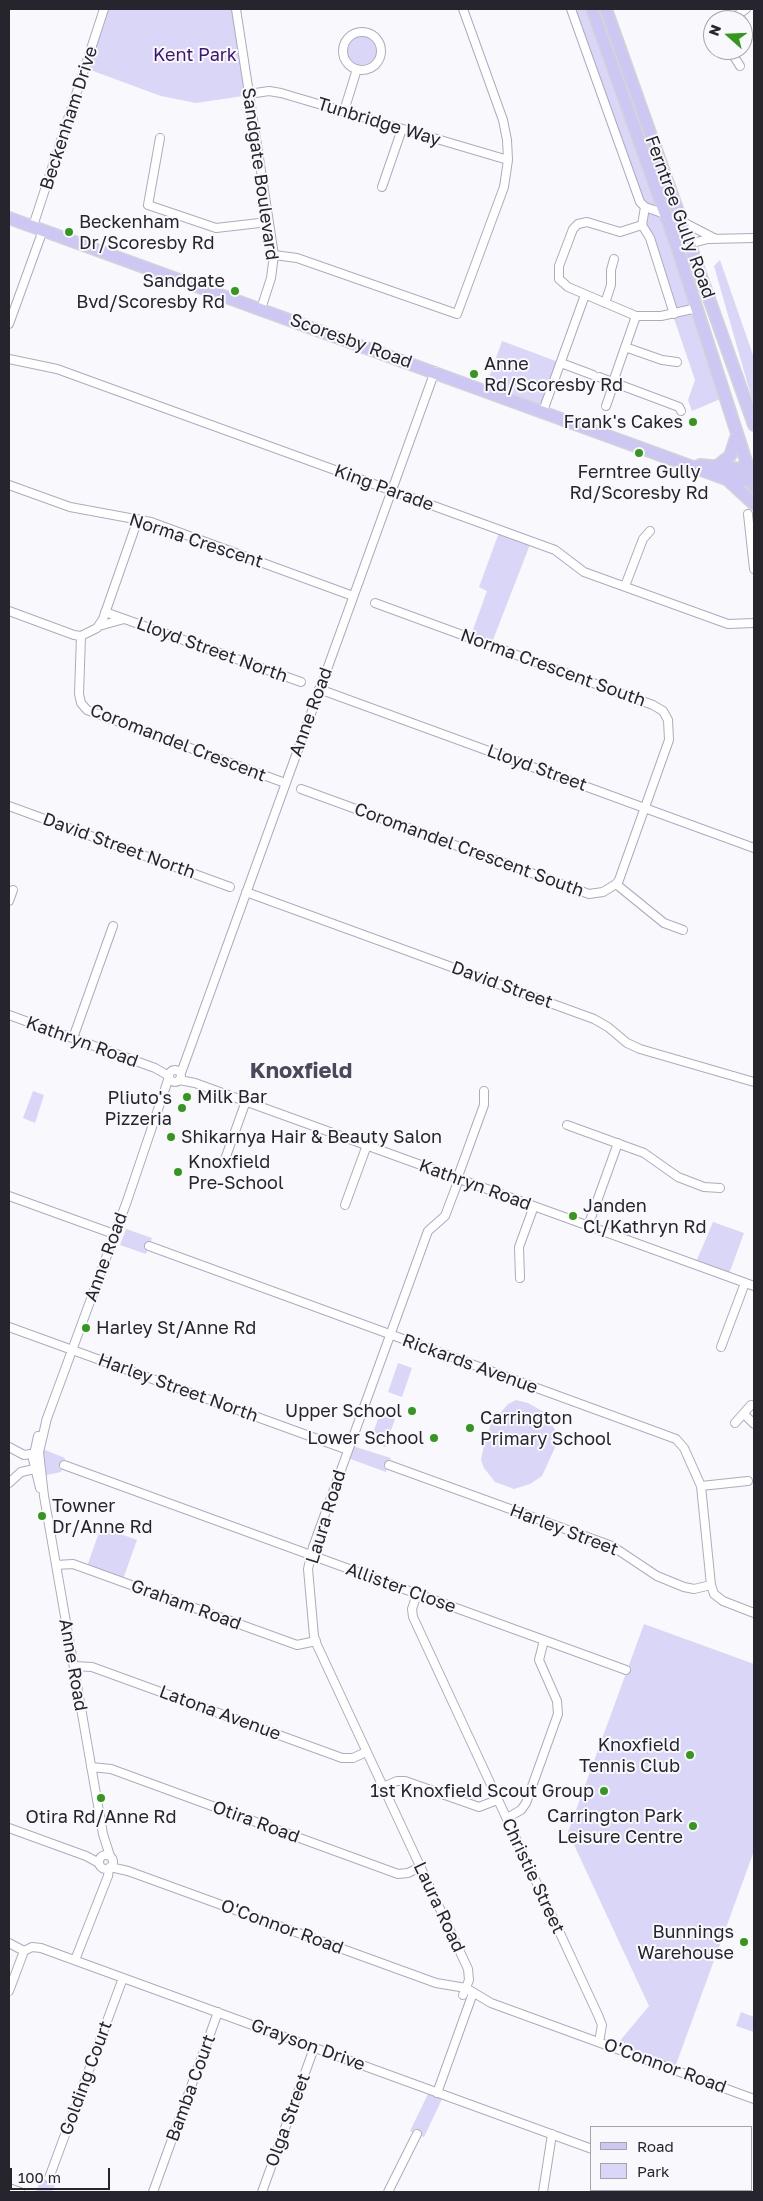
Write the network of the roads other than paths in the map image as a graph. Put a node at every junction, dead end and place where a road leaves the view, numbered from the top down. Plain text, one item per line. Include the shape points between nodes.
1 (104, 9) edge
2 (236, 9) edge
3 (463, 9) edge
4 (571, 9) edge
5 (592, 9) edge
6 (606, 9) edge
7 (736, 60) edge
8 (740, 66) dead end
9 (357, 69) junction
10 (249, 94) junction
11 (344, 111) junction
12 (402, 129) junction
13 (160, 138) dead end
14 (508, 160) junction
15 (382, 187) dead end
16 (645, 207) junction
17 (665, 214) junction
18 (9, 218) edge
19 (682, 221) junction
20 (268, 222) junction
21 (642, 225) junction
22 (38, 228) junction
23 (714, 238) junction
24 (754, 238) edge
25 (689, 243) junction
26 (676, 247) junction
27 (274, 255) junction
28 (614, 259) dead end
29 (585, 295) junction
30 (604, 303) junction
31 (697, 308) junction
32 (261, 309) junction
33 (674, 314) junction
34 (636, 316) junction
35 (9, 324) edge
36 (625, 347) junction
37 (9, 359) edge
38 (677, 362) dead end
39 (561, 363) junction
40 (435, 371) junction
41 (613, 382) junction
42 (606, 406) dead end
43 (544, 411) junction
44 (681, 411) dead end
45 (754, 424) edge
46 (737, 435) junction
47 (693, 465) junction
48 (717, 466) junction
49 (753, 477) edge
50 (726, 479) junction
51 (9, 485) edge
52 (391, 491) junction
53 (754, 504) edge
54 (748, 514) dead end
55 (138, 519) junction
56 (650, 531) dead end
57 (754, 569) edge
58 (625, 586) junction
59 (353, 596) junction
60 (375, 603) dead end
61 (9, 611) edge
62 (105, 612) junction
63 (124, 618) junction
64 (754, 623) edge
65 (99, 626) junction
66 (81, 636) junction
67 (300, 682) dead end
68 (319, 689) junction
69 (285, 783) junction
70 (301, 789) dead end
71 (9, 806) edge
72 (645, 808) junction
73 (754, 848) edge
74 (616, 884) junction
75 (230, 887) dead end
76 (13, 890) dead end
77 (246, 892) junction
78 (9, 901) edge
79 (113, 926) dead end
80 (683, 930) dead end
81 (9, 1015) edge
82 (73, 1038) junction
83 (175, 1075) junction
84 (754, 1082) edge
85 (484, 1091) dead end
86 (246, 1101) junction
87 (567, 1125) dead end
88 (618, 1143) junction
89 (367, 1146) junction
90 (224, 1162) dead end
91 (458, 1179) junction
92 (720, 1188) dead end
93 (9, 1196) edge
94 (345, 1205) dead end
95 (534, 1206) junction
96 (588, 1226) junction
97 (114, 1234) junction
98 (149, 1246) dead end
99 (520, 1278) dead end
100 (745, 1283) junction
101 (754, 1286) edge
102 (9, 1327) edge
103 (390, 1334) junction
104 (721, 1347) dead end
105 (72, 1350) junction
106 (751, 1405) dead end
107 (744, 1414) junction
108 (735, 1423) dead end
109 (754, 1424) edge
110 (9, 1447) edge
111 (348, 1450) junction
112 (35, 1452) junction
113 (24, 1455) junction
114 (64, 1465) dead end
115 (389, 1465) dead end
116 (37, 1469) junction
117 (25, 1470) junction
118 (12, 1480) edge
119 (752, 1481) edge
120 (701, 1486) junction
121 (310, 1555) junction
122 (56, 1565) junction
123 (711, 1584) junction
124 (417, 1594) junction
125 (754, 1613) edge
126 (544, 1640) junction
127 (316, 1641) junction
128 (74, 1666) junction
129 (626, 1670) dead end
130 (366, 1752) junction
131 (91, 1768) junction
132 (383, 1787) junction
133 (497, 1800) junction
134 (507, 1818) junction
135 (9, 1828) edge
136 (106, 1862) junction
137 (420, 1867) junction
138 (9, 1943) edge
139 (24, 1951) junction
140 (75, 1960) junction
141 (123, 1978) junction
142 (9, 1991) edge
143 (464, 1992) junction
144 (472, 1998) junction
145 (218, 2012) junction
146 (596, 2041) junction
147 (314, 2048) junction
148 (437, 2092) junction
149 (754, 2099) edge
150 (417, 2134) dead end
151 (552, 2134) junction
152 (590, 2148) edge
153 (49, 2178) dead end
154 (9, 2188) edge
155 (20, 2192) edge
156 (154, 2192) edge
157 (262, 2192) edge
158 (388, 2192) edge
159 (543, 2192) edge

1 - 22 street, Beckenham Drive
2 - 10 street, Sandgate Boulevard
3 - 14 street via 503,120
4 - 16 street, Ferntree Gully Road via 639,201
5 - 17 main road, Ferntree Gully Road
6 - 19 main road, Ferntree Gully Road
7 - 8 street
9 - 9 street via 346,62 343,49 354,34 372,35 379,44 380,56 373,66
9 - 11 street
10 - 11 street, Tunbridge Way via 280,92
10 - 20 street, Sandgate Boulevard
11 - 12 street, Tunbridge Way
12 - 14 street, Tunbridge Way
12 - 15 street
13 - 20 street via 148,205 216,228
14 - 27 street via 504,187 457,314 297,258
16 - 17 street, Ferntree Gully Road
16 - 21 street
17 - 26 main road, Ferntree Gully Road
18 - 22 main road, Scoresby Road
19 - 23 street
19 - 25 main road, Ferntree Gully Road
20 - 27 street, Sandgate Boulevard
21 - 29 street via 622,232 585,222 574,227 559,266 559,276 565,286
21 - 33 street via 650,238
22 - 32 main road, Scoresby Road
22 - 35 street
23 - 24 street
23 - 25 street
25 - 26 street
25 - 45 main road, Ferntree Gully Road
26 - 31 main road, Ferntree Gully Road
27 - 32 street, Sandgate Boulevard
28 - 30 street
29 - 30 street
29 - 39 street
30 - 34 street
31 - 33 street
31 - 46 main road, Ferntree Gully Road
32 - 40 main road, Scoresby Road
33 - 34 street
34 - 36 street
36 - 38 street
36 - 41 street
37 - 52 street, King Parade via 57,369
39 - 41 street
39 - 43 street
40 - 43 main road, Scoresby Road
40 - 52 street, Anne Road
41 - 42 street
41 - 44 street via 679,406
43 - 47 main road, Scoresby Road
46 - 48 main road via 730,456
46 - 49 main road, Ferntree Gully Road
47 - 48 main road, Scoresby Road
47 - 50 main road, Scoresby Road
48 - 49 main road, Scoresby Road
49 - 50 main road, Scoresby Road
50 - 53 main road
51 - 55 street, Norma Crescent via 70,508
52 - 58 street, King Parade via 555,550 580,570
52 - 59 street, Anne Road
54 - 57 street
55 - 59 street, Norma Crescent
55 - 62 street
56 - 58 street via 643,540
58 - 64 street, King Parade via 728,624
59 - 68 street, Anne Road
60 - 72 street, Norma Crescent South via 660,708 668,720 669,740
61 - 66 street
62 - 63 street, Lloyd Street North
62 - 65 street
63 - 65 street, Lloyd Street North
63 - 67 street, Lloyd Street North
65 - 66 street, Lloyd Street North
66 - 69 street, Coromandel Crescent via 79,694 87,710
68 - 69 street, Anne Road
68 - 72 street, Lloyd Street
69 - 77 street, Anne Road
70 - 74 street, Coromandel Crescent South via 589,894 603,892
71 - 75 street, David Street North
72 - 73 street, Lloyd Street
72 - 74 street
74 - 80 street via 664,923
76 - 78 street
77 - 83 street, Anne Road via 187,1053
77 - 84 street, David Street via 594,1019 640,1049
79 - 82 street
81 - 82 street, Kathryn Road
82 - 83 street, Kathryn Road
83 - 86 street, Kathryn Road
83 - 97 street, Anne Road
85 - 91 street, Laura Road via 484,1105
86 - 89 street, Kathryn Road
86 - 90 street
87 - 88 street
88 - 92 street via 644,1153 678,1177 704,1187
88 - 96 street
89 - 91 street, Kathryn Road
89 - 94 street
91 - 95 street, Kathryn Road
91 - 103 street, Laura Road via 447,1213 428,1231
93 - 97 street
95 - 96 street, Kathryn Road
95 - 99 street via 519,1247
96 - 100 street, Kathryn Road
97 - 105 street, Anne Road
98 - 103 street, Rickards Avenue
100 - 101 street, Kathryn Road
100 - 104 street
102 - 105 street, Harley Street North
103 - 111 street, Laura Road
103 - 120 street, Rickards Avenue via 672,1437 684,1448
105 - 111 street, Harley Street North
105 - 112 street, Anne Road
106 - 107 street
107 - 108 street
107 - 109 street
110 - 112 street
110 - 113 street
111 - 121 street, Laura Road
112 - 113 street
112 - 116 street, Anne Road
113 - 117 street via 28,1462
114 - 121 street, Allister Close
115 - 123 street, Harley Street via 612,1546 657,1576 684,1587 694,1589
116 - 117 street
116 - 118 street
116 - 122 street, Anne Road
117 - 118 street
119 - 120 street
120 - 123 street, Rickards Avenue
121 - 124 street, Allister Close
121 - 127 street, Laura Road
122 - 127 street, Graham Road via 74,1564 297,1645
122 - 128 street, Anne Road
123 - 125 street via 719,1599
124 - 126 street, Allister Close
124 - 133 street, Christie Street via 412,1615
126 - 129 street, Allister Close
126 - 134 street via 539,1660 557,1701 558,1714 526,1803
127 - 130 street, Laura Road
128 - 130 street, Latona Avenue via 92,1667 345,1759
128 - 131 street, Anne Road
130 - 132 street, Laura Road
131 - 136 street, Anne Road
131 - 137 street, Otira Road via 111,1769 398,1874
132 - 133 street via 402,1780 480,1807
132 - 137 street, Laura Road
133 - 134 street, Christie Street
134 - 146 street, Christie Street via 600,2021 602,2030
135 - 136 street
136 - 140 street, Anne Road via 102,1887
136 - 143 street, O'Connor Road
137 - 143 street, Laura Road via 468,1969 470,1977
138 - 139 street
139 - 140 street, Grayson Drive via 37,1947
139 - 142 street
140 - 141 street, Grayson Drive
141 - 145 street, Grayson Drive
141 - 153 street, Golding Court
143 - 144 street, O'Connor Road
144 - 146 street, O'Connor Road
144 - 148 street
145 - 147 street, Grayson Drive
145 - 156 street, Bamba Court
146 - 149 street, O'Connor Road
147 - 148 street, Grayson Drive
147 - 157 street, Olga Street
148 - 151 street, Grayson Drive
150 - 158 street
151 - 152 street, Grayson Drive
151 - 159 street
154 - 155 street

